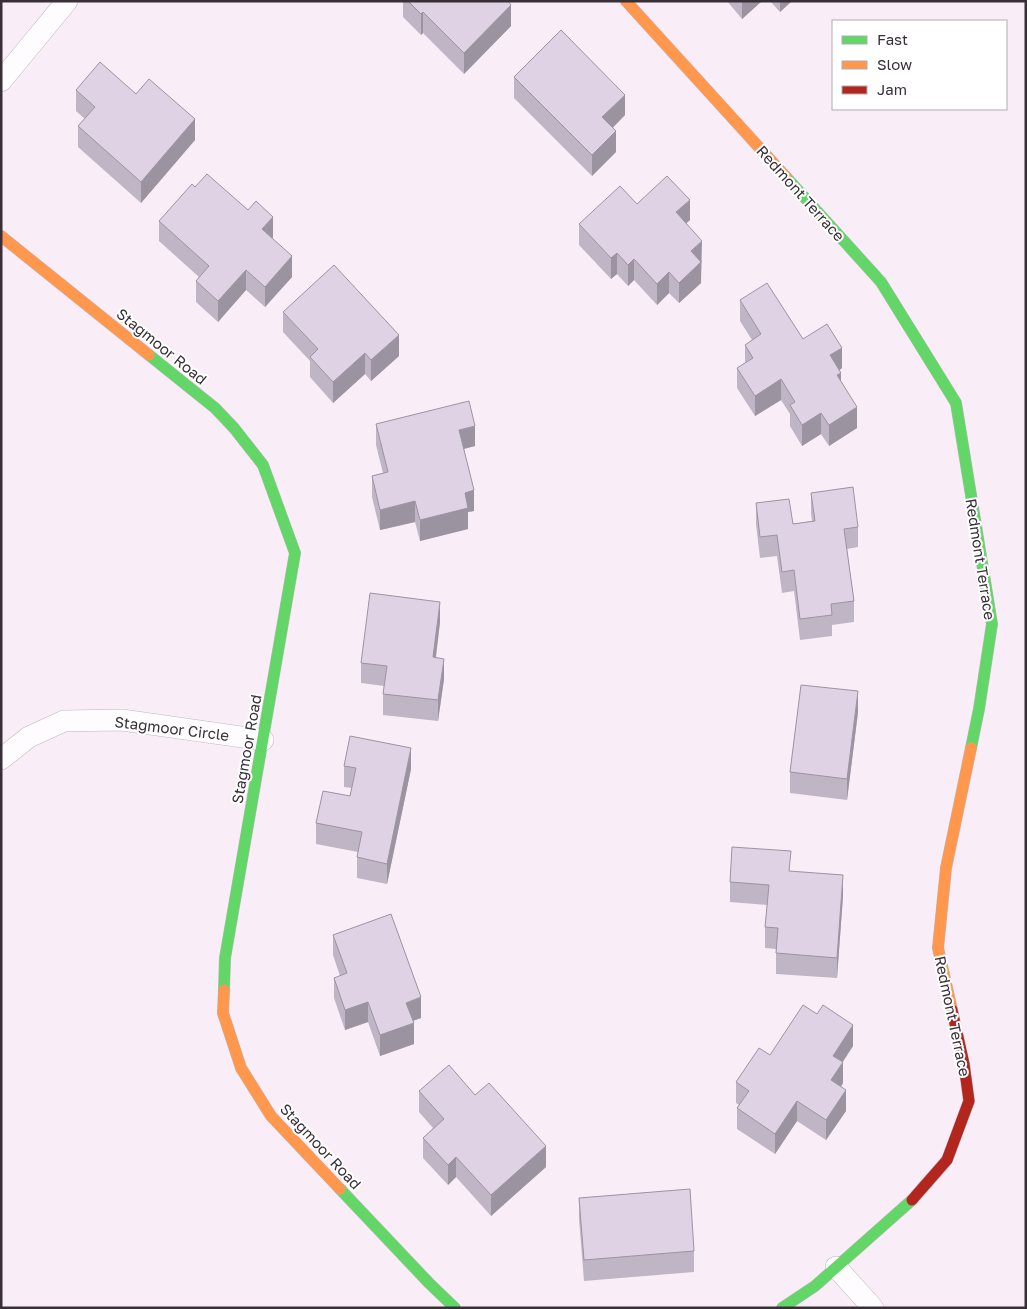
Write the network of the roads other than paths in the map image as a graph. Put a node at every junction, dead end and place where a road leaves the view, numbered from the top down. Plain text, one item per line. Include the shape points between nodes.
1 (67, 1) edge
2 (626, 1) edge
3 (1, 81) edge
4 (1, 236) edge
5 (263, 740) junction
6 (1, 759) edge
7 (836, 1267) junction
8 (455, 1308) edge
9 (782, 1308) edge
10 (873, 1308) edge

1 - 3 street
2 - 7 street, Redmont Terrace via 881,282 956,403 992,624 979,709 946,868 938,948 969,1101 947,1160 917,1195
4 - 5 street, Stagmoor Road via 215,408 263,465 295,553
5 - 6 street, Stagmoor Circle via 122,720 64,721 29,737
5 - 8 street, Stagmoor Road via 225,958 223,1013 241,1068 271,1116
7 - 9 street
7 - 10 street

